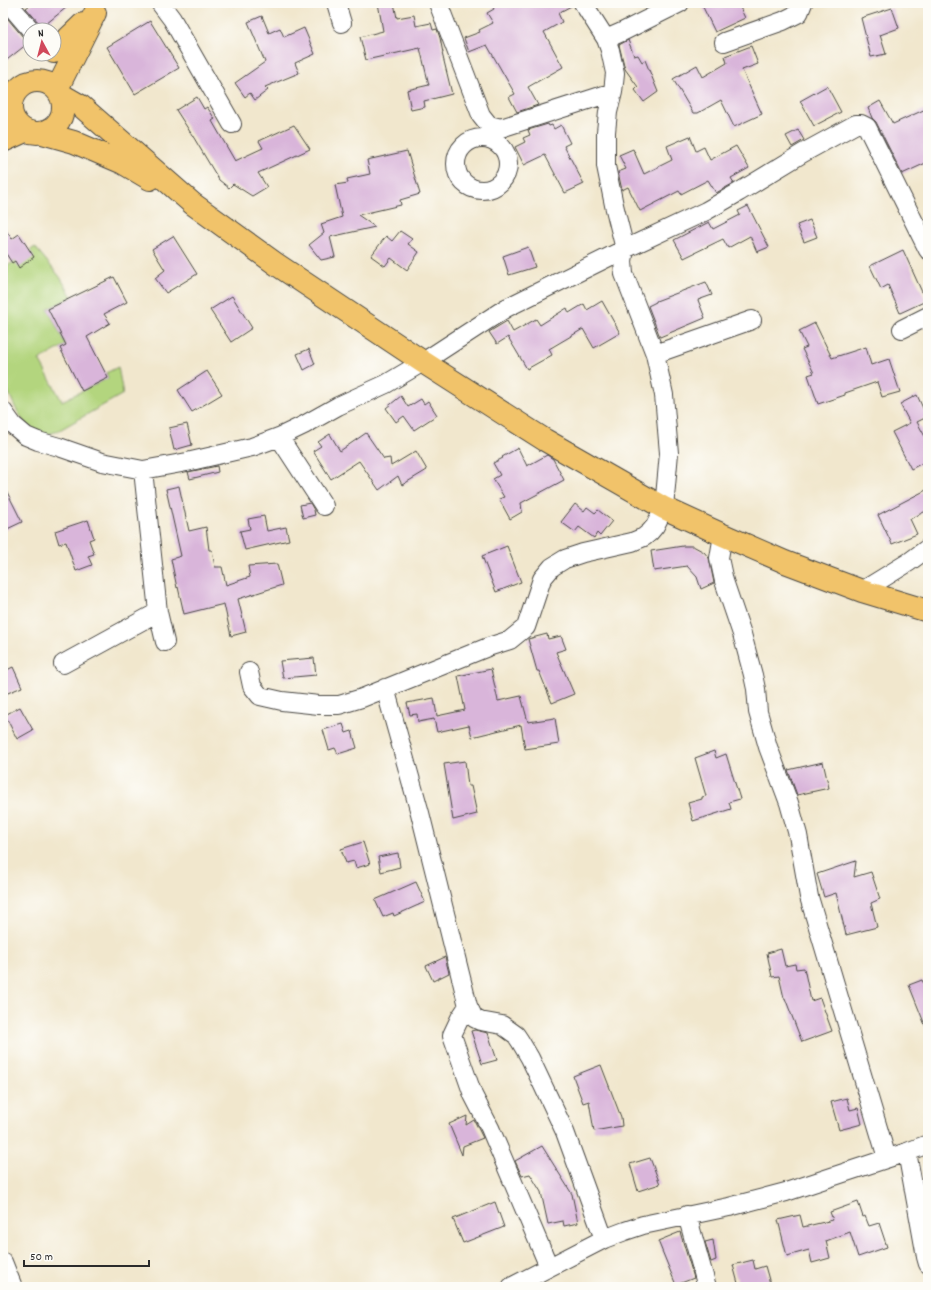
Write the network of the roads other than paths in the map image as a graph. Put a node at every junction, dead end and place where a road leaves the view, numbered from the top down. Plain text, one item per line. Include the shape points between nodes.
1 (8, 3) edge
2 (160, 3) edge
3 (336, 3) edge
4 (438, 3) edge
5 (583, 3) edge
6 (680, 3) edge
7 (803, 3) edge
8 (100, 8) edge
9 (24, 22) edge
10 (342, 23) dead end
11 (606, 39) junction
12 (724, 42) dead end
13 (62, 44) edge
14 (44, 62) edge
15 (58, 92) junction
16 (613, 92) junction
17 (10, 96) edge
18 (232, 124) dead end
19 (34, 132) junction
20 (3, 141) edge
21 (193, 204) junction
22 (625, 249) junction
23 (928, 250) edge
24 (928, 316) edge
25 (752, 320) dead end
26 (902, 329) dead end
27 (655, 354) junction
28 (423, 362) junction
29 (3, 411) edge
30 (279, 437) junction
31 (143, 470) junction
32 (324, 506) dead end
33 (664, 508) junction
34 (723, 535) junction
35 (928, 548) edge
36 (862, 591) junction
37 (928, 611) edge
38 (158, 612) junction
39 (165, 642) dead end
40 (63, 664) dead end
41 (248, 672) dead end
42 (384, 688) junction
43 (468, 1006) junction
44 (928, 1144) edge
45 (907, 1152) junction
46 (887, 1158) junction
47 (687, 1215) junction
48 (604, 1239) junction
49 (3, 1262) edge
50 (928, 1264) edge
51 (549, 1267) junction
52 (13, 1287) edge
53 (511, 1287) edge
54 (707, 1287) edge

1 - 9 street
2 - 18 street via 172,19
3 - 10 street
4 - 16 street via 487,132
5 - 11 street
6 - 11 street
7 - 12 street via 799,13 783,21
8 - 13 main road
8 - 15 main road
11 - 16 street via 615,73
14 - 17 main road
15 - 17 main road via 49,84 40,81 30,82
15 - 19 main road via 63,104 59,123 52,130
15 - 21 main road via 81,106
16 - 22 street via 606,132 606,166
17 - 19 main road via 13,119 18,126
19 - 20 main road
19 - 21 main road via 74,142 123,163
21 - 28 main road via 276,264
22 - 23 street via 706,211 803,153 856,124 861,124 867,127
22 - 27 street via 624,274
22 - 28 street via 506,308
24 - 26 street
25 - 27 street
27 - 33 street via 664,395 670,453
28 - 30 street via 386,384
28 - 33 main road via 545,440
29 - 31 street via 13,426 26,436 102,462
30 - 31 street via 252,447
30 - 32 street
31 - 38 street
33 - 34 main road
33 - 42 street via 655,526 644,537 583,553 552,567 542,579 526,627 510,640
34 - 36 main road
34 - 46 street via 719,558 753,676 758,712 789,803 798,835 809,897
35 - 36 street
36 - 37 main road
38 - 39 street
38 - 40 street
41 - 42 street via 252,686 260,696 282,701 339,705
42 - 43 street via 420,813
43 - 48 street via 474,1018 502,1025 516,1035 530,1058 565,1132
43 - 51 street via 452,1035 473,1095 490,1128
44 - 45 street
45 - 46 street
45 - 50 street
46 - 47 street via 786,1192
47 - 48 street via 643,1225
47 - 54 street
48 - 51 street
49 - 52 street
51 - 53 street

